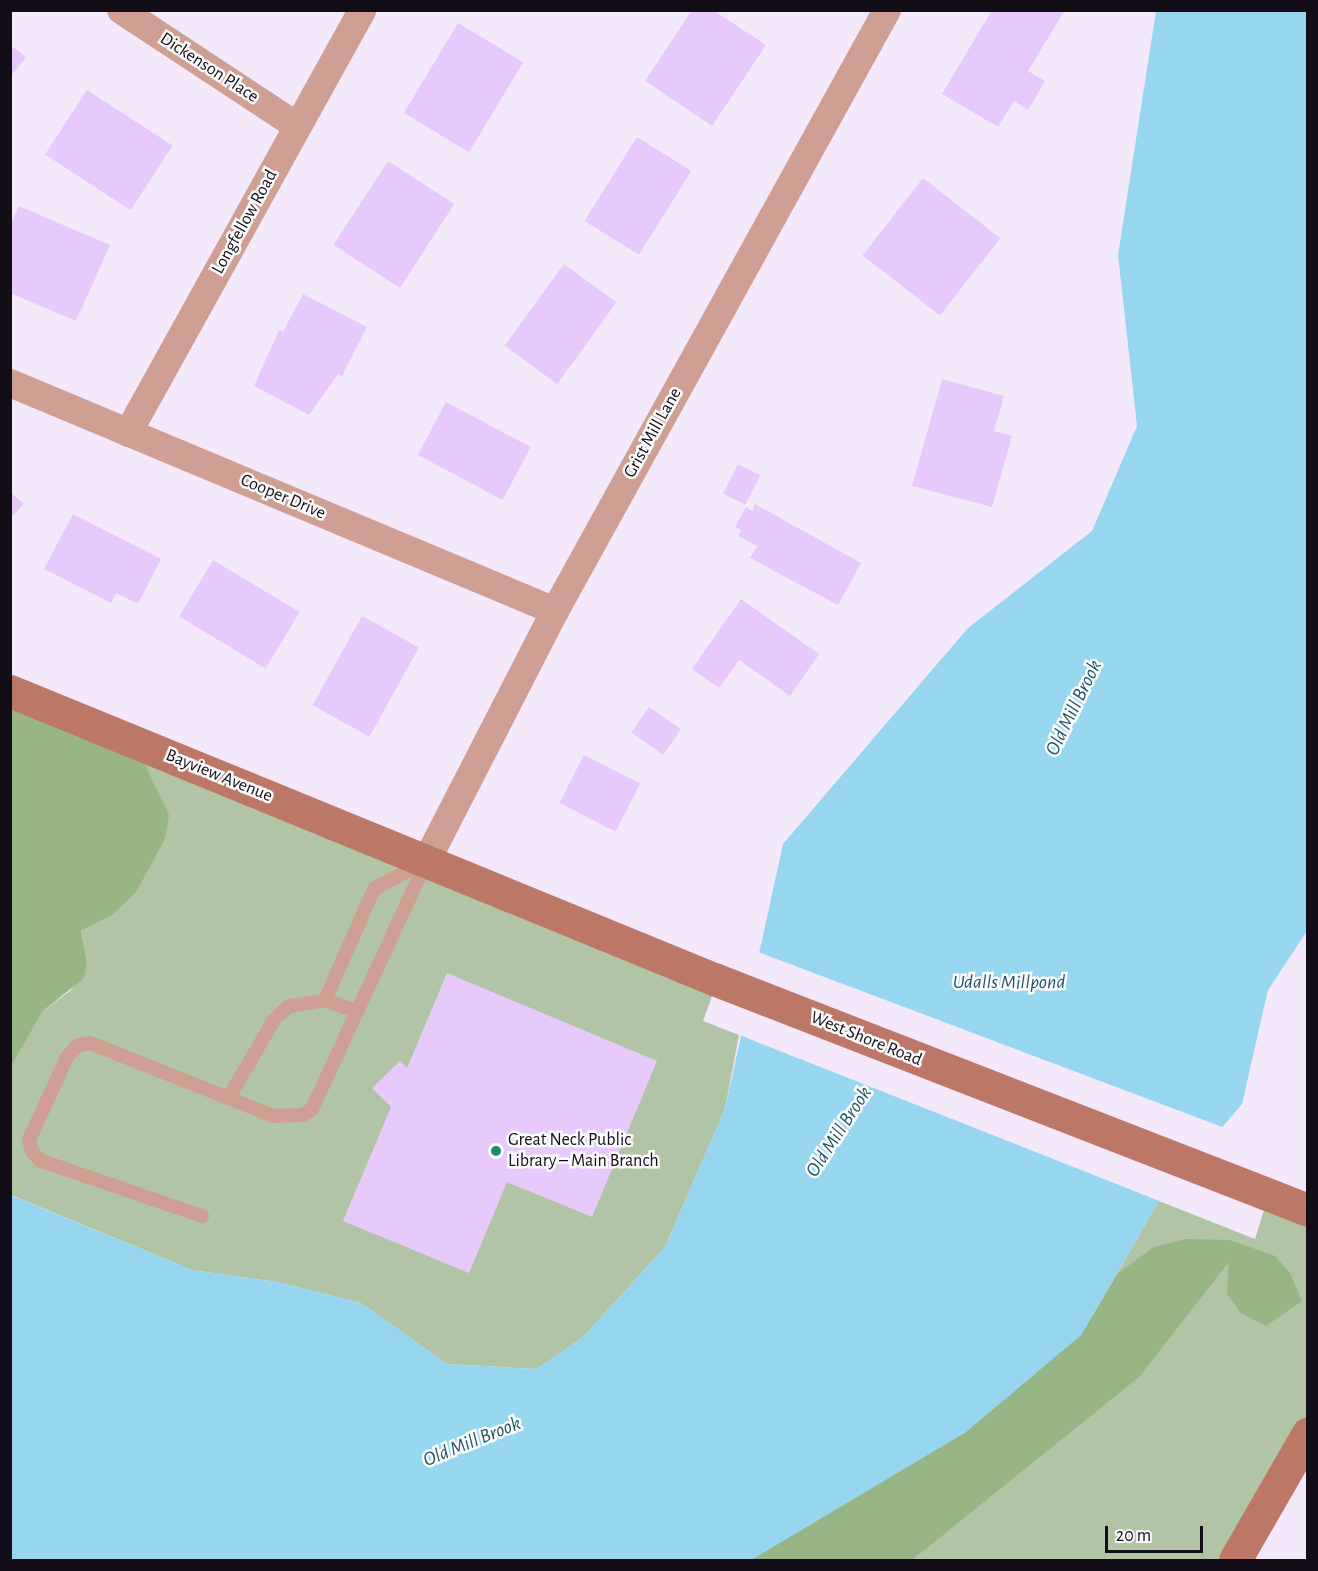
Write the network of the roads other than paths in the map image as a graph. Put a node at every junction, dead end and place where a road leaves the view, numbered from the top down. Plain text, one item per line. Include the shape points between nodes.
1 (121, 10) edge
2 (362, 10) edge
3 (887, 10) edge
4 (297, 126) junction
5 (10, 383) edge
6 (129, 433) junction
7 (555, 611) junction
8 (10, 691) edge
9 (427, 860) junction
10 (325, 1000) junction
11 (356, 1011) junction
12 (229, 1097) junction
13 (1308, 1210) edge
14 (202, 1216) dead end
15 (1308, 1433) edge
16 (1235, 1560) edge

1 - 4 street, Dickenson Place
2 - 4 street, Longfellow Road
3 - 7 street, Grist Mill Lane
4 - 6 street, Longfellow Road
5 - 6 street, Cooper Drive
6 - 7 street, Cooper Drive
7 - 9 street, Grist Mill Lane
8 - 9 main road, Bayview Avenue
9 - 10 lane via 374,889
9 - 11 lane
9 - 13 main road, West Shore Road via 714,979
10 - 11 lane
10 - 12 lane via 289,1006 274,1020
11 - 12 lane via 312,1109 303,1115 273,1116
12 - 14 lane via 90,1043 78,1045 29,1140 41,1161
15 - 16 main road

